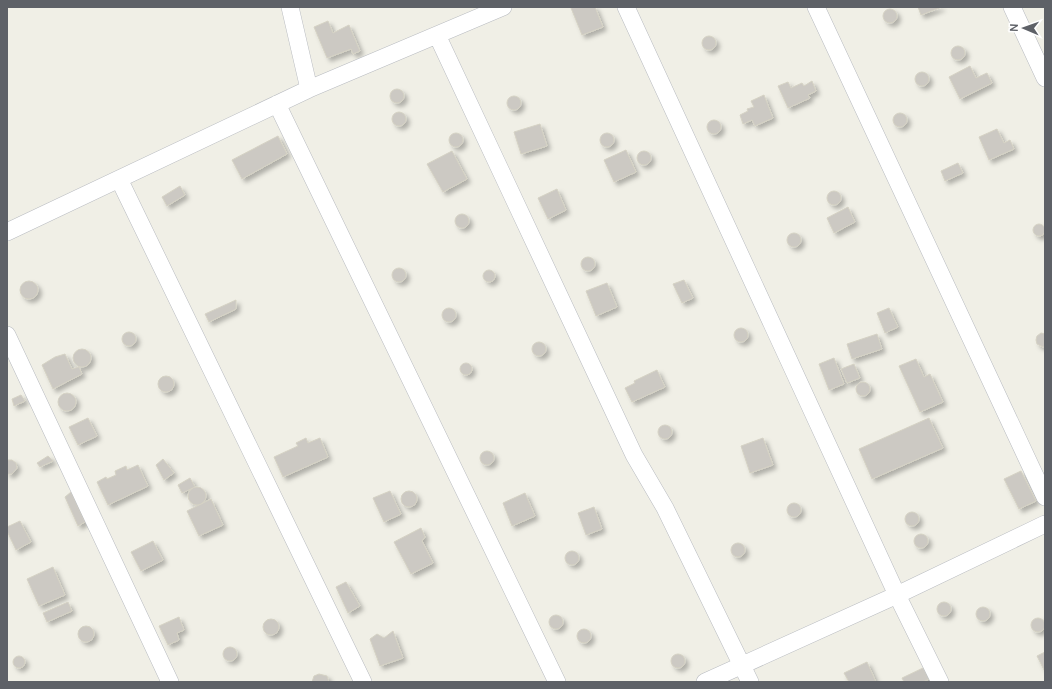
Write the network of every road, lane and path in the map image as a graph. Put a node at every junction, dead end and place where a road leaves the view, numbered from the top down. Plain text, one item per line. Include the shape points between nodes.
1 (290, 7) edge
2 (503, 7) edge
3 (626, 7) edge
4 (816, 7) edge
5 (1012, 7) edge
6 (437, 35) junction
7 (1045, 78) edge
8 (309, 89) junction
9 (277, 104) junction
10 (119, 179) junction
11 (7, 232) edge
12 (7, 335) edge
13 (1045, 497) edge
14 (1045, 524) edge
15 (898, 595) junction
16 (743, 666) junction
17 (170, 682) edge
18 (363, 682) edge
19 (557, 682) edge
20 (705, 682) edge
21 (750, 682) edge
22 (940, 682) edge

1 - 8 street
2 - 6 street
3 - 15 street
4 - 13 street
5 - 7 street
6 - 8 street
6 - 16 street via 634,455 665,508
8 - 9 street
9 - 10 street
9 - 19 street
10 - 11 street
10 - 18 street
12 - 17 street
14 - 15 street
15 - 16 street
15 - 22 street
16 - 20 street
16 - 21 street

